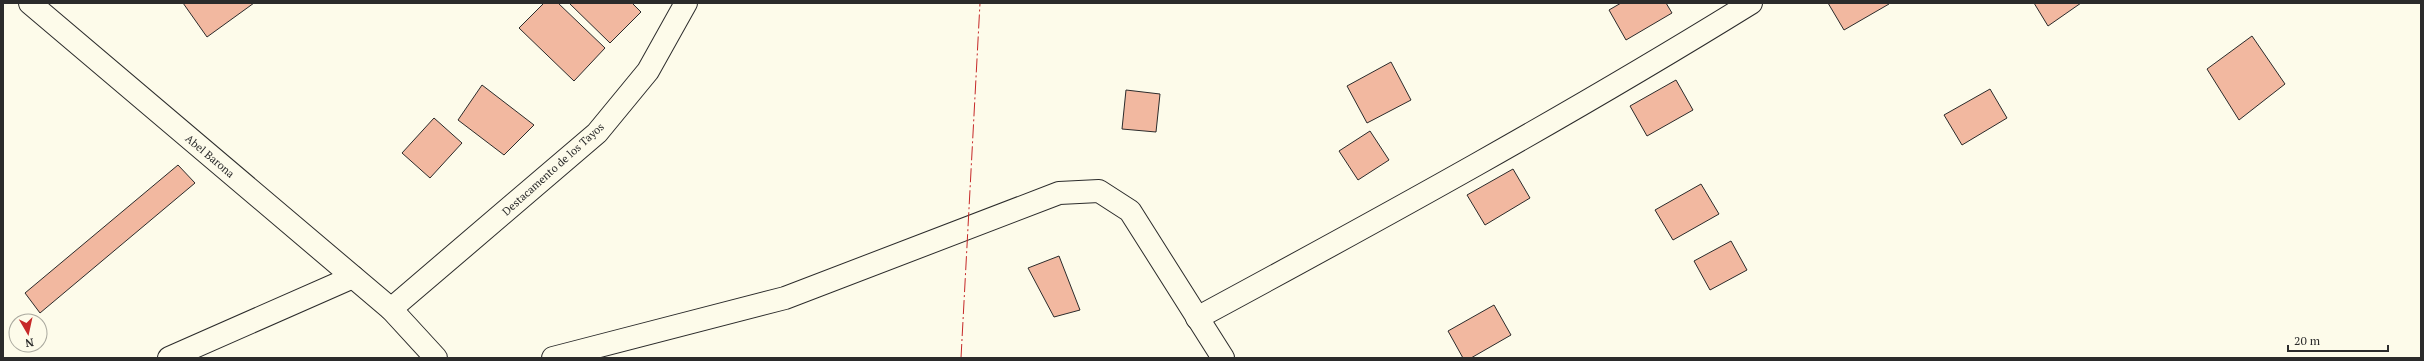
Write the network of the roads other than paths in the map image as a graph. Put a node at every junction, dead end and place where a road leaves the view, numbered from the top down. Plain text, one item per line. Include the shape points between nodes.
1 (30, 3) edge
2 (686, 3) edge
3 (1751, 3) edge
4 (353, 277) junction
5 (391, 309) junction
6 (1198, 318) junction
7 (169, 358) edge
8 (436, 358) edge
9 (554, 358) edge
10 (1223, 358) edge

1 - 4 street, Abel Barona
2 - 5 street, Destacamento de los Tayos via 648,71 597,133
3 - 6 street via 1469,170
4 - 5 street, Abel Barona
4 - 7 street
5 - 8 street, Abel Barona
6 - 9 street via 1130,211 1099,191 1059,193 784,298
6 - 10 street

